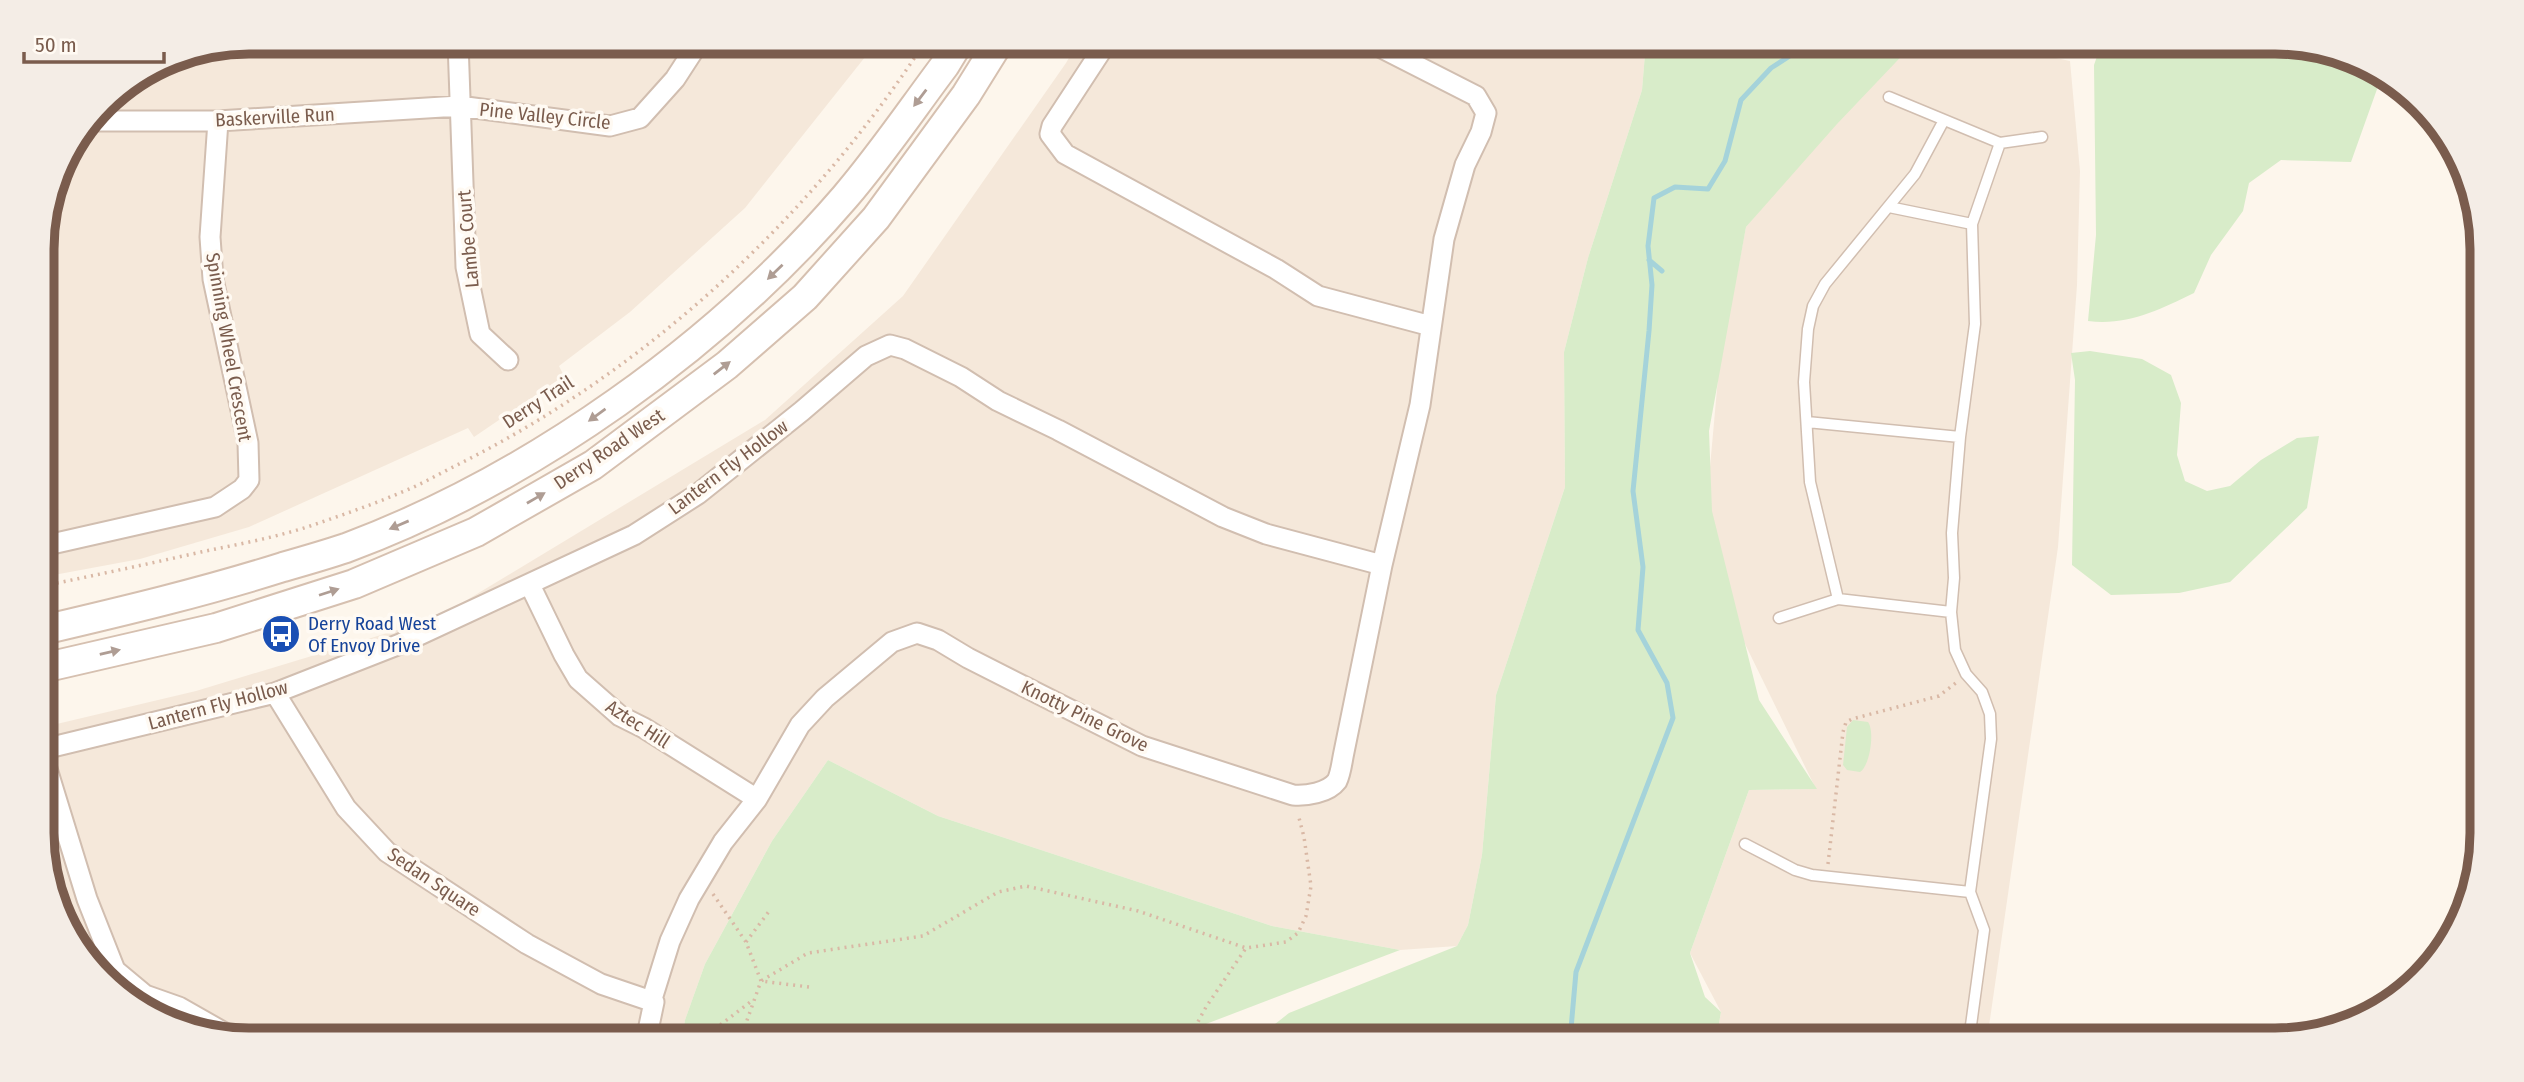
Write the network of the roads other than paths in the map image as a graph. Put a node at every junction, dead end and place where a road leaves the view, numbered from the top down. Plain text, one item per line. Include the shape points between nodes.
1 (1394, 54) edge
2 (458, 55) edge
3 (691, 55) edge
4 (951, 55) edge
5 (991, 55) edge
6 (1099, 55) edge
7 (1889, 97) dead end
8 (459, 106) junction
9 (1944, 120) junction
10 (103, 121) edge
11 (218, 121) junction
12 (2042, 137) dead end
13 (2000, 143) junction
14 (1889, 207) junction
15 (1972, 224) junction
16 (1431, 326) junction
17 (508, 360) dead end
18 (1807, 422) junction
19 (1960, 437) junction
20 (54, 543) edge
21 (1382, 565) junction
22 (530, 585) junction
23 (1838, 599) junction
24 (1951, 612) junction
25 (1779, 618) dead end
26 (54, 627) edge
27 (54, 665) edge
28 (275, 693) junction
29 (54, 747) edge
30 (54, 791) edge
31 (757, 799) junction
32 (1745, 844) dead end
33 (1970, 892) junction
34 (654, 1002) junction
35 (207, 1023) edge
36 (1971, 1027) edge
37 (648, 1028) edge

1 - 16 street, Knotty Pine Grove via 1476,96 1486,113 1444,239
2 - 8 street, Pine Valley Circle
3 - 8 street, Pine Valley Circle via 640,118 610,126
4 -> 26 main road, Derry Road West via 846,195 777,271 699,340 573,432 458,500 345,548 204,592
27 -> 5 main road, Derry Road West via 216,628 354,584 476,532 593,465 727,365 805,297 876,218
6 - 16 street via 1052,126 1050,134 1065,154 1318,296
7 - 9 lane
8 - 11 street, Baskerville Run
8 - 17 street, Lambe Court via 466,267 481,334
9 - 13 lane
9 - 14 lane via 1915,174
10 - 11 street, Baskerville Run
11 - 20 street, Spinning Wheel Crescent via 210,237 213,279 248,443 248,480 215,507
12 - 13 lane
13 - 15 lane
14 - 15 lane
14 - 18 lane via 1825,284 1813,306 1804,382
15 - 19 lane via 1975,324
16 - 21 street, Knotty Pine Grove via 1420,405
18 - 19 lane
18 - 23 lane via 1810,482
19 - 24 lane
21 - 22 street, Lantern Fly Hollow via 1266,534 1223,517 961,377 890,345 866,356 698,494 634,536
21 - 31 street, Knotty Pine Grove via 1338,779 1311,794 1293,795 1142,746 917,633 892,642 825,698 800,725
22 - 28 street, Lantern Fly Hollow via 400,644
22 - 31 street, Aztec Hill via 564,655 593,693 621,716
23 - 24 lane
23 - 25 lane
24 - 33 lane via 1955,650 1990,713 1991,739
28 - 29 street, Lantern Fly Hollow
28 - 34 street, Sedan Square via 346,808 387,852 527,944 601,985
30 - 35 street via 110,963 145,995
31 - 34 street, Knotty Pine Grove via 723,842 689,899 670,941
32 - 33 lane via 1795,870
33 - 36 lane via 1984,930
34 - 37 street, Knotty Pine Grove

